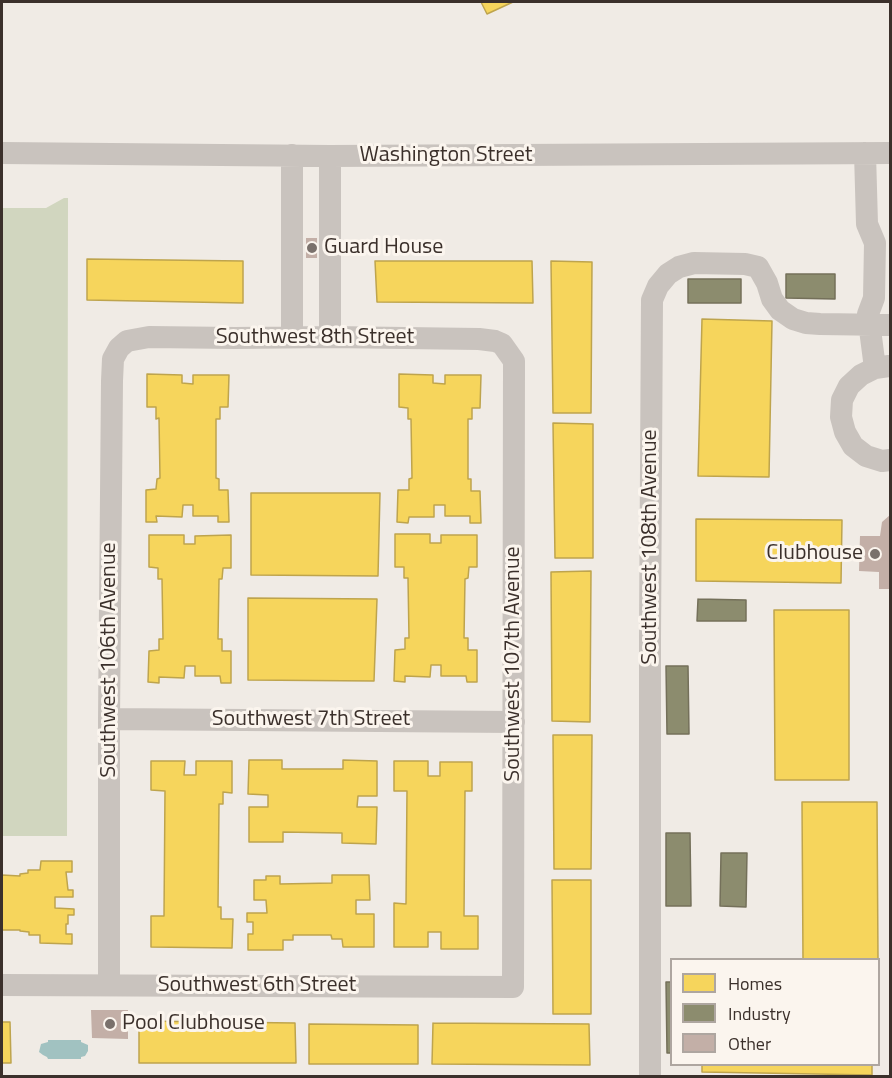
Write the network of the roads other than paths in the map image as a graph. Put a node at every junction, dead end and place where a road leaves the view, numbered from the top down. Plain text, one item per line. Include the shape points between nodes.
1 (2, 153) edge
2 (865, 153) junction
3 (891, 153) edge
4 (292, 155) junction
5 (330, 156) junction
6 (877, 237) edge
7 (292, 267) junction
8 (329, 268) junction
9 (879, 322) edge
10 (330, 337) junction
11 (292, 338) junction
12 (127, 341) joint
13 (502, 344) joint
14 (883, 367) edge
15 (891, 460) edge
16 (109, 718) junction
17 (514, 722) junction
18 (2, 985) edge
19 (109, 985) junction
20 (513, 987) joint
21 (650, 1077) edge

1 - 4 street, Washington Street
2 - 3 street, Washington Street
2 - 5 street, Washington Street
2 - 6 street
4 - 5 street, Washington Street
4 - 7 street
5 - 8 street
6 - 9 street via 859,244 859,299
7 - 8 street
7 - 11 street
8 - 10 street
9 - 14 street
9 - 21 street, Southwest 108th Avenue via 820,324 793,319 772,299 758,267 745,264 694,263 679,267 658,286 652,300
10 - 11 street, Southwest 8th Street
10 - 13 street, Southwest 8th Street via 479,339
11 - 12 street, Southwest 8th Street via 149,337
12 - 16 street, Southwest 106th Avenue via 113,358
13 - 17 street, Southwest 107th Avenue via 514,361
14 - 15 street via 861,375 849,386 842,400 841,417 844,432 854,446 866,456
16 - 17 street, Southwest 7th Street
16 - 19 street, Southwest 106th Avenue
17 - 20 street, Southwest 107th Avenue
18 - 19 street, Southwest 6th Street
19 - 20 street, Southwest 6th Street

